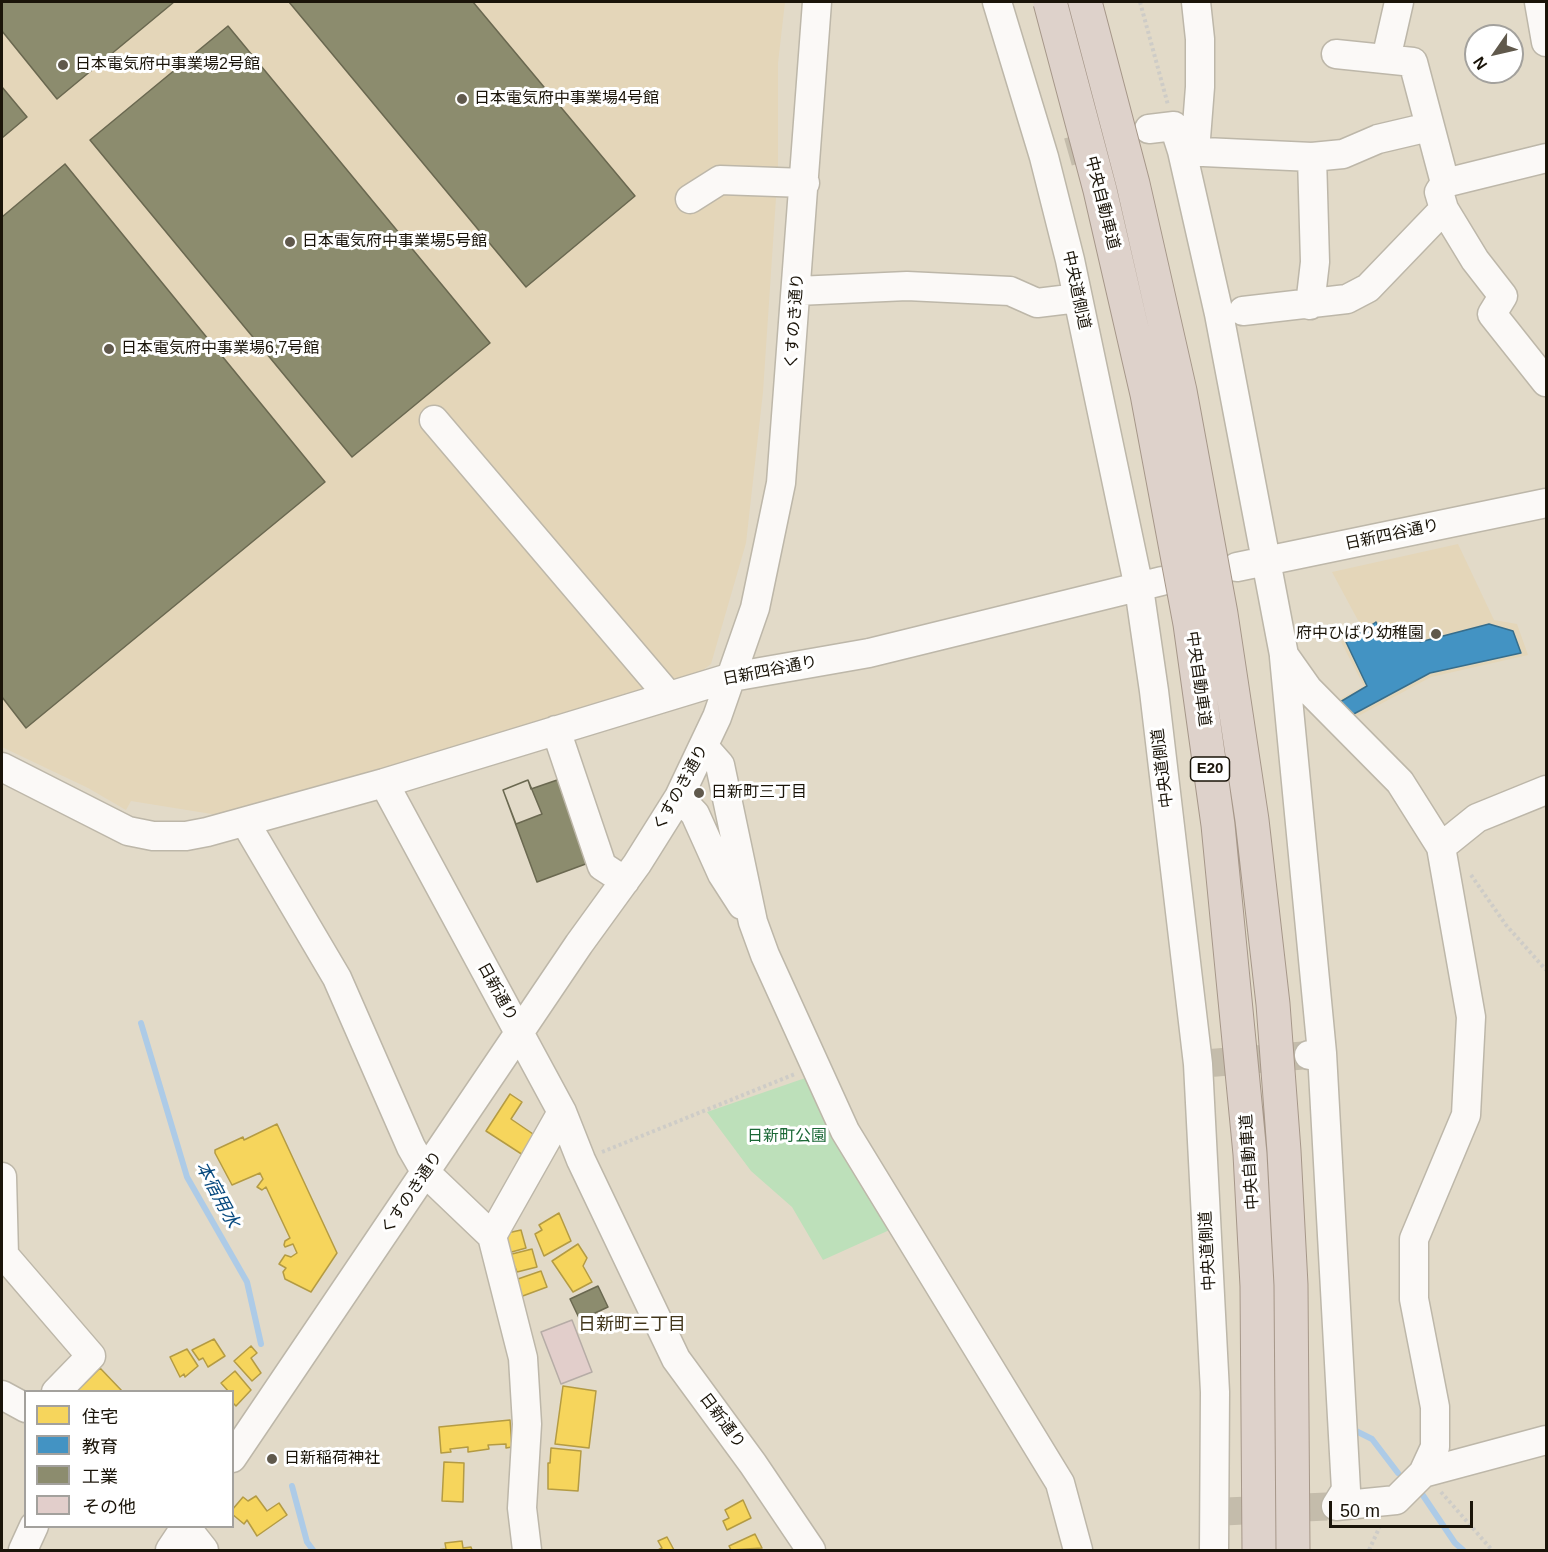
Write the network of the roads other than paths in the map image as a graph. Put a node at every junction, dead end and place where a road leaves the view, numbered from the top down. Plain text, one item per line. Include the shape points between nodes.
1 (817, 2) edge
2 (997, 2) edge
3 (1050, 2) edge
4 (1085, 2) edge
5 (1196, 2) edge
6 (1399, 2) edge
7 (1539, 2) edge
8 (1546, 42) edge
9 (1336, 54) dead end
10 (1386, 59) junction
11 (1429, 126) junction
12 (1175, 139) junction
13 (1312, 157) junction
14 (1546, 158) edge
15 (806, 183) junction
16 (1444, 196) junction
17 (690, 199) dead end
18 (797, 291) junction
19 (1078, 298) junction
20 (1310, 305) junction
21 (1243, 311) dead end
22 (1546, 382) edge
23 (434, 420) dead end
24 (1546, 503) edge
25 (1265, 561) junction
26 (1237, 567) dead end
27 (1150, 585) junction
28 (1284, 655) junction
29 (732, 677) junction
30 (668, 695) junction
31 (556, 729) junction
32 (705, 748) junction
33 (2, 767) edge
34 (384, 783) junction
35 (1546, 790) edge
36 (680, 797) junction
37 (245, 822) junction
38 (1441, 847) junction
39 (625, 881) junction
40 (753, 922) junction
41 (521, 1034) junction
42 (562, 1112) junction
43 (426, 1173) junction
44 (2, 1177) edge
45 (492, 1236) junction
46 (58, 1390) edge
47 (2, 1395) edge
48 (24, 1407) edge
49 (1546, 1440) edge
50 (234, 1455) edge
51 (1423, 1473) junction
52 (34, 1528) edge
53 (185, 1528) edge
54 (187, 1528) edge
55 (22, 1551) edge
56 (170, 1551) edge
57 (204, 1551) edge
58 (527, 1551) edge
59 (811, 1551) edge
60 (1078, 1551) edge
61 (1214, 1551) edge
62 (1259, 1551) edge
63 (1293, 1551) edge

1 - 15 street, くすのき通り
2 - 19 street, 中央道側道 via 1056,155
3 - 62 highway, 中央自動車道 / E20, bridge via 1100,190 1147,394 1190,624 1218,825 1250,1154 1257,1286
4 - 63 highway, 中央自動車道 / E20, bridge via 1133,184 1180,391 1221,614 1252,820 1273,1004 1284,1151 1291,1285
5 - 12 street via 1200,87
6 - 10 street
7 - 8 street
9 - 10 street
10 - 11 street via 1413,62
11 - 13 street via 1378,139 1343,154
11 - 16 street
12 - 13 street
12 - 25 street via 1228,358
13 - 20 street via 1315,262
14 - 16 street
15 - 17 street via 720,180
15 - 18 street, くすのき通り
16 - 20 street via 1368,288 1347,299
16 - 22 street via 1503,296 1492,314
18 - 19 street via 907,285 1010,291 1036,303
18 - 29 street, くすのき通り via 787,438 774,526 755,608
19 - 27 street, 中央道側道 via 1132,567
20 - 21 street
23 - 30 street
24 - 25 street, 日新四谷通り
25 - 26 street, 日新四谷通り
25 - 28 street
27 - 29 street, 日新四谷通り via 869,653
27 - 61 street, 中央道側道 via 1154,691 1198,1064 1215,1392
28 - 38 street via 1308,689 1400,782
28 - 51 street via 1346,1490 1336,1506 1396,1500
29 - 30 street, 日新四谷通り
29 - 32 street, くすのき通り
30 - 31 street, 日新四谷通り
31 - 34 street, 日新四谷通り
31 - 39 street via 602,866
32 - 36 street, くすのき通り
32 - 40 street via 720,765
33 - 37 street via 115,826 142,835 186,836
34 - 37 street
34 - 41 street, 日新通り
35 - 38 street via 1477,818
36 - 39 street, くすのき通り
36 - 40 street via 695,814 722,874
37 - 43 street via 337,978
38 - 51 street via 1471,1017 1466,1115 1414,1239 1414,1299 1435,1407 1435,1446
39 - 41 street, くすのき通り
40 - 60 street via 845,1131 1060,1483
41 - 42 street, 日新通り
41 - 43 street, くすのき通り
42 - 45 street
42 - 59 street, 日新通り via 676,1359
43 - 45 street
43 - 50 street, くすのき通り
44 - 46 street via 4,1255 90,1356
45 - 58 street via 523,1358 528,1424 522,1508
47 - 48 street
49 - 51 street
52 - 55 street
53 - 56 street
54 - 57 street

